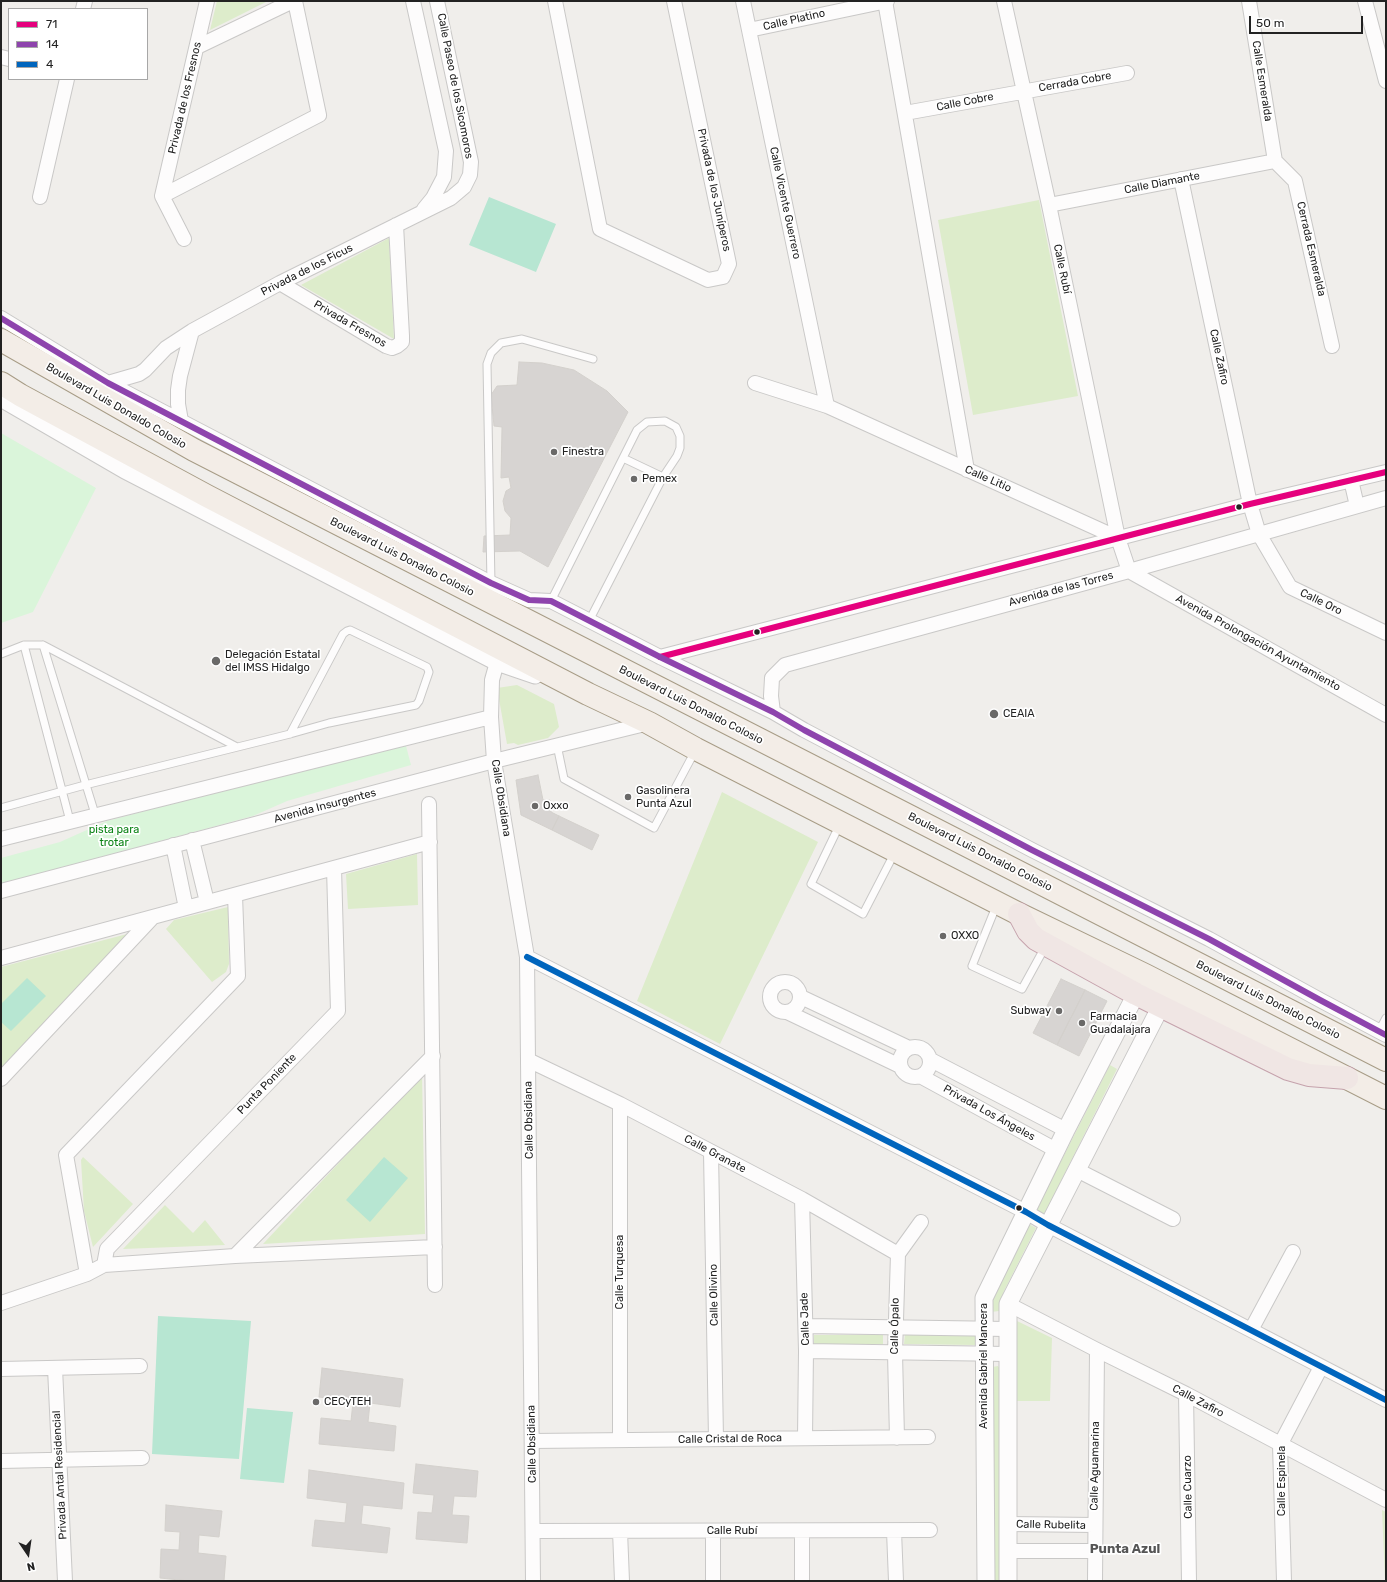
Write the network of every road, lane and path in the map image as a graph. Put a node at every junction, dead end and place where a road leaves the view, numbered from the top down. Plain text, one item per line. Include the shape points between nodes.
1 (207, 1) edge
2 (294, 1) edge
3 (413, 1) edge
4 (438, 1) edge
5 (555, 1) edge
6 (674, 1) edge
7 (743, 1) edge
8 (886, 1) edge
9 (1004, 1) edge
10 (1249, 1) edge
11 (1365, 1) edge
12 (836, 6) edge
13 (749, 30) junction
14 (197, 47) junction
15 (1127, 73) dead end
16 (67, 80) edge
17 (1386, 81) edge
18 (1024, 91) junction
19 (905, 114) junction
20 (1275, 161) junction
21 (1181, 180) junction
22 (162, 196) junction
23 (40, 197) dead end
24 (1049, 205) junction
25 (422, 212) junction
26 (396, 225) junction
27 (184, 239) dead end
28 (280, 283) junction
29 (1, 318) edge
30 (192, 331) junction
31 (1, 340) edge
32 (1332, 346) dead end
33 (593, 359) dead end
34 (1, 383) edge
35 (108, 383) junction
36 (755, 383) dead end
37 (11, 397) edge
38 (827, 406) junction
39 (181, 421) junction
40 (623, 458) junction
41 (967, 470) junction
42 (1386, 472) edge
43 (663, 477) junction
44 (1351, 480) junction
45 (1386, 498) edge
46 (1250, 504) junction
47 (1357, 506) junction
48 (1260, 534) junction
49 (1118, 538) junction
50 (1129, 571) junction
51 (491, 593) junction
52 (550, 601) junction
53 (589, 621) junction
54 (1386, 633) edge
55 (24, 645) junction
56 (42, 645) junction
57 (1, 654) edge
58 (660, 657) junction
59 (497, 662) junction
60 (588, 694) junction
61 (773, 712) junction
62 (1386, 715) edge
63 (491, 717) junction
64 (649, 723) junction
65 (290, 734) junction
66 (557, 745) junction
67 (237, 747) junction
68 (696, 749) junction
69 (494, 761) junction
70 (86, 785) junction
71 (62, 792) junction
72 (429, 804) dead end
73 (1, 808) edge
74 (94, 814) junction
75 (70, 821) junction
76 (841, 822) junction
77 (1, 839) edge
78 (192, 840) junction
79 (430, 842) junction
80 (173, 845) junction
81 (895, 851) junction
82 (334, 868) junction
83 (1, 891) edge
84 (235, 895) junction
85 (207, 902) junction
86 (997, 903) junction
87 (186, 908) junction
88 (1019, 914) junction
89 (153, 917) junction
90 (1046, 945) junction
91 (527, 957) junction
92 (1, 958) edge
93 (1136, 994) junction
94 (801, 997) junction
95 (1161, 1006) junction
96 (787, 1012) junction
97 (1386, 1018) edge
98 (1382, 1033) edge
99 (909, 1048) junction
100 (433, 1056) junction
101 (1103, 1058) junction
102 (528, 1060) junction
103 (931, 1060) junction
104 (1386, 1060) edge
105 (900, 1066) junction
106 (1127, 1070) junction
107 (922, 1077) junction
108 (1347, 1078) junction
109 (1, 1079) edge
110 (1386, 1098) edge
111 (620, 1104) junction
112 (1066, 1130) junction
113 (1056, 1150) junction
114 (711, 1152) junction
115 (1077, 1170) junction
116 (802, 1199) junction
117 (1026, 1212) junction
118 (1174, 1220) dead end
119 (921, 1222) dead end
120 (1048, 1225) junction
121 (435, 1247) junction
122 (1293, 1252) dead end
123 (898, 1254) junction
124 (235, 1256) junction
125 (104, 1265) junction
126 (87, 1274) junction
127 (435, 1285) dead end
128 (1, 1303) edge
129 (1008, 1304) junction
130 (806, 1326) junction
131 (895, 1327) junction
132 (983, 1329) junction
133 (1007, 1329) junction
134 (1251, 1330) junction
135 (1097, 1350) junction
136 (806, 1351) junction
137 (895, 1352) junction
138 (984, 1353) junction
139 (1007, 1354) junction
140 (140, 1366) dead end
141 (1321, 1366) junction
142 (55, 1368) junction
143 (1, 1369) edge
144 (1186, 1394) junction
145 (1386, 1400) edge
146 (928, 1437) dead end
147 (805, 1438) junction
148 (897, 1438) junction
149 (716, 1439) junction
150 (620, 1440) junction
151 (532, 1441) junction
152 (1280, 1445) junction
153 (142, 1458) dead end
154 (59, 1460) junction
155 (1, 1461) edge
156 (1386, 1500) edge
157 (1008, 1524) junction
158 (1094, 1526) junction
159 (894, 1530) junction
160 (930, 1530) dead end
161 (620, 1531) junction
162 (713, 1531) junction
163 (802, 1531) junction
164 (534, 1532) junction
165 (1008, 1551) junction
166 (1094, 1551) junction
167 (65, 1581) edge
168 (533, 1581) edge
169 (622, 1581) edge
170 (713, 1581) edge
171 (802, 1581) edge
172 (896, 1581) edge
173 (986, 1581) edge
174 (1008, 1581) edge
175 (1095, 1581) edge
176 (1189, 1581) edge
177 (1284, 1581) edge

1 - 14 street, Privada de los Fresnos
2 - 14 street
2 - 22 street via 319,115
3 - 25 street, Calle Paseo de los Sicomoros via 446,150 444,177
4 - 25 street, Calle Paseo de los Sicomoros via 471,162 470,175 464,187 451,198
5 - 6 street, Privada de los Juníperos via 600,229 708,280 723,277 729,264
7 - 13 street, Calle Vicente Guerrero
8 - 12 street, Calle Platino
8 - 19 street
9 - 18 street, Calle Rubí
10 - 20 street, Calle Esmeralda
11 - 17 street
12 - 13 street, Calle Platino
13 - 38 street, Calle Vicente Guerrero
14 - 22 street, Privada de los Fresnos
15 - 18 street, Cerrada Cobre
16 - 23 street
18 - 19 street, Calle Cobre
18 - 24 street, Calle Rubí
19 - 41 street
20 - 21 street, Calle Diamante
20 - 32 street, Cerrada Esmeralda via 1295,181
21 - 24 street, Calle Diamante
21 - 46 street, Calle Zafiro
22 - 27 street
24 - 49 street, Calle Rubí
25 - 26 street, Privada de los Ficus
26 - 28 street, Privada de los Ficus
26 - 28 street, Privada Fresnos via 402,336 402,342 397,346 386,346
28 - 30 street, Privada de los Ficus
29 - 35 street
30 - 35 street, Privada de los Ficus via 166,348 139,374
30 - 39 street via 178,390
31 - 51 main road, Boulevard Luis Donaldo Colosio via 194,450
33 - 51 lane via 522,339 501,343 491,353 487,364
34 - 37 main road
35 - 39 street
36 - 38 street, Calle Litio
37 - 59 street via 125,470
37 - 60 main road
38 - 41 street, Calle Litio
39 - 51 street
40 - 43 lane
40 - 43 lane via 637,430 647,422 665,421 676,427 680,436 680,448
40 - 52 lane
41 - 49 street, Calle Litio
42 - 44 street
43 - 53 lane
44 - 46 street
44 - 47 street
45 - 47 street, Avenida de las Torres
46 - 48 street, Calle Zafiro
46 - 49 street
47 - 48 street, Avenida de las Torres
48 - 50 street, Avenida de las Torres
48 - 54 street, Calle Oro via 1290,587
49 - 50 street
49 - 58 street
50 - 61 street, Avenida de las Torres via 785,665 772,678
50 - 62 street, Avenida Prolongación Ayuntamiento
51 - 52 street
51 - 104 main road, Boulevard Luis Donaldo Colosio
52 - 53 street
53 - 58 street
55 - 56 lane
55 - 57 lane
55 - 71 lane
56 - 67 lane
56 - 70 lane
58 - 61 street
59 - 60 street
59 - 63 street, Calle Obsidiana via 492,680
60 - 64 main road
61 - 98 street via 1032,850 1210,939
63 - 69 street, Calle Obsidiana
63 - 74 street
64 - 66 street, Avenida Insurgentes
64 - 68 main road
65 - 65 lane via 416,705 420,701 429,672 427,667 350,630 346,631
65 - 67 lane
66 - 68 lane via 564,779 654,828
66 - 69 street, Avenida Insurgentes
67 - 70 lane
68 - 76 main road
69 - 78 street, Avenida Insurgentes
69 - 91 street, Calle Obsidiana
70 - 71 lane
70 - 74 lane
71 - 73 lane
71 - 75 lane
72 - 79 street
74 - 75 street
75 - 77 street
76 - 81 main road
76 - 81 lane via 811,884 863,914
78 - 80 street, Avenida Insurgentes
78 - 85 street
79 - 82 street
79 - 100 street
80 - 83 street, Avenida Insurgentes
80 - 87 street
81 - 86 main road
82 - 84 street
82 - 125 street, Punta Poniente via 338,1011 107,1249
84 - 85 street
84 - 126 street via 238,976 66,1155
85 - 87 street
86 - 88 main road
86 - 90 lane via 972,966 1022,989
87 - 89 street
88 - 90 highway via 1028,931
88 - 108 main road
89 - 92 street
89 - 109 street
90 - 93 highway
91 - 102 street, Calle Obsidiana
91 - 117 street
93 - 95 highway
93 - 101 street, Avenida Gabriel Mancera
94 - 96 street via 794,1010
94 - 96 street via 794,984 780,983 774,987 770,1001 780,1012
94 - 99 street
95 - 106 street, Avenida Gabriel Mancera
95 - 108 highway via 1288,1069 1309,1076
96 - 105 street
97 - 98 lane
99 - 103 street via 923,1049
99 - 105 street via 903,1052
100 - 121 street
100 - 124 street
101 - 106 street
101 - 112 street, Avenida Gabriel Mancera
102 - 111 street, Calle Granate
102 - 151 street, Calle Obsidiana
103 - 107 street via 929,1070
103 - 112 street, Privada Los Ángeles
105 - 107 street via 908,1076
106 - 115 street, Avenida Gabriel Mancera
107 - 113 street, Privada Los Ángeles
108 - 110 main road
111 - 114 street, Calle Granate
111 - 150 street, Calle Turquesa
112 - 113 street, Avenida Gabriel Mancera
113 - 117 street, Avenida Gabriel Mancera
114 - 116 street, Calle Granate
114 - 149 street, Calle Olivino
115 - 118 street
115 - 120 street, Avenida Gabriel Mancera
116 - 123 street, Calle Granate
116 - 130 street, Calle Jade
117 - 120 street
117 - 132 street, Avenida Gabriel Mancera via 984,1298
119 - 123 street
120 - 129 street, Avenida Gabriel Mancera
120 - 134 street
121 - 124 street
121 - 127 street
122 - 134 street
123 - 131 street, Calle Ópalo
124 - 125 street
125 - 126 street
126 - 128 street
129 - 133 street, Avenida Gabriel Mancera
129 - 135 street, Calle Zafiro
130 - 131 street
130 - 136 street, Calle Jade
131 - 132 street
131 - 137 street, Calle Ópalo
132 - 133 street
132 - 138 street, Avenida Gabriel Mancera
133 - 139 street, Avenida Gabriel Mancera
134 - 141 street
135 - 144 street, Calle Zafiro
135 - 158 street, Calle Aguamarina
136 - 137 street
136 - 147 street, Calle Jade
137 - 138 street
137 - 148 street, Calle Ópalo
138 - 139 street
138 - 173 street, Avenida Gabriel Mancera
139 - 157 street, Avenida Gabriel Mancera
140 - 142 street
141 - 145 street
141 - 152 street, Calle Espinela
142 - 143 street
142 - 154 street, Privada Antal Residencial
144 - 152 street, Calle Zafiro
144 - 176 street, Calle Cuarzo
146 - 148 street, Calle Cristal de Roca
147 - 148 street, Calle Cristal de Roca
147 - 149 street, Calle Cristal de Roca
149 - 150 street, Calle Cristal de Roca
150 - 151 street, Calle Cristal de Roca
151 - 164 street, Calle Obsidiana
152 - 156 street, Calle Zafiro
152 - 177 street, Calle Espinela
153 - 154 street
154 - 155 street
154 - 167 street, Privada Antal Residencial
157 - 158 street, Calle Rubelita
157 - 165 street, Avenida Gabriel Mancera
158 - 166 street, Calle Aguamarina
159 - 160 street, Calle Rubí
159 - 163 street, Calle Rubí
159 - 172 street
161 - 162 street, Calle Rubí
161 - 164 street, Calle Rubí
161 - 169 street
162 - 163 street, Calle Rubí
162 - 170 street
163 - 171 street
164 - 168 street, Calle Obsidiana
165 - 166 street
165 - 174 street, Avenida Gabriel Mancera
166 - 175 street, Calle Aguamarina

